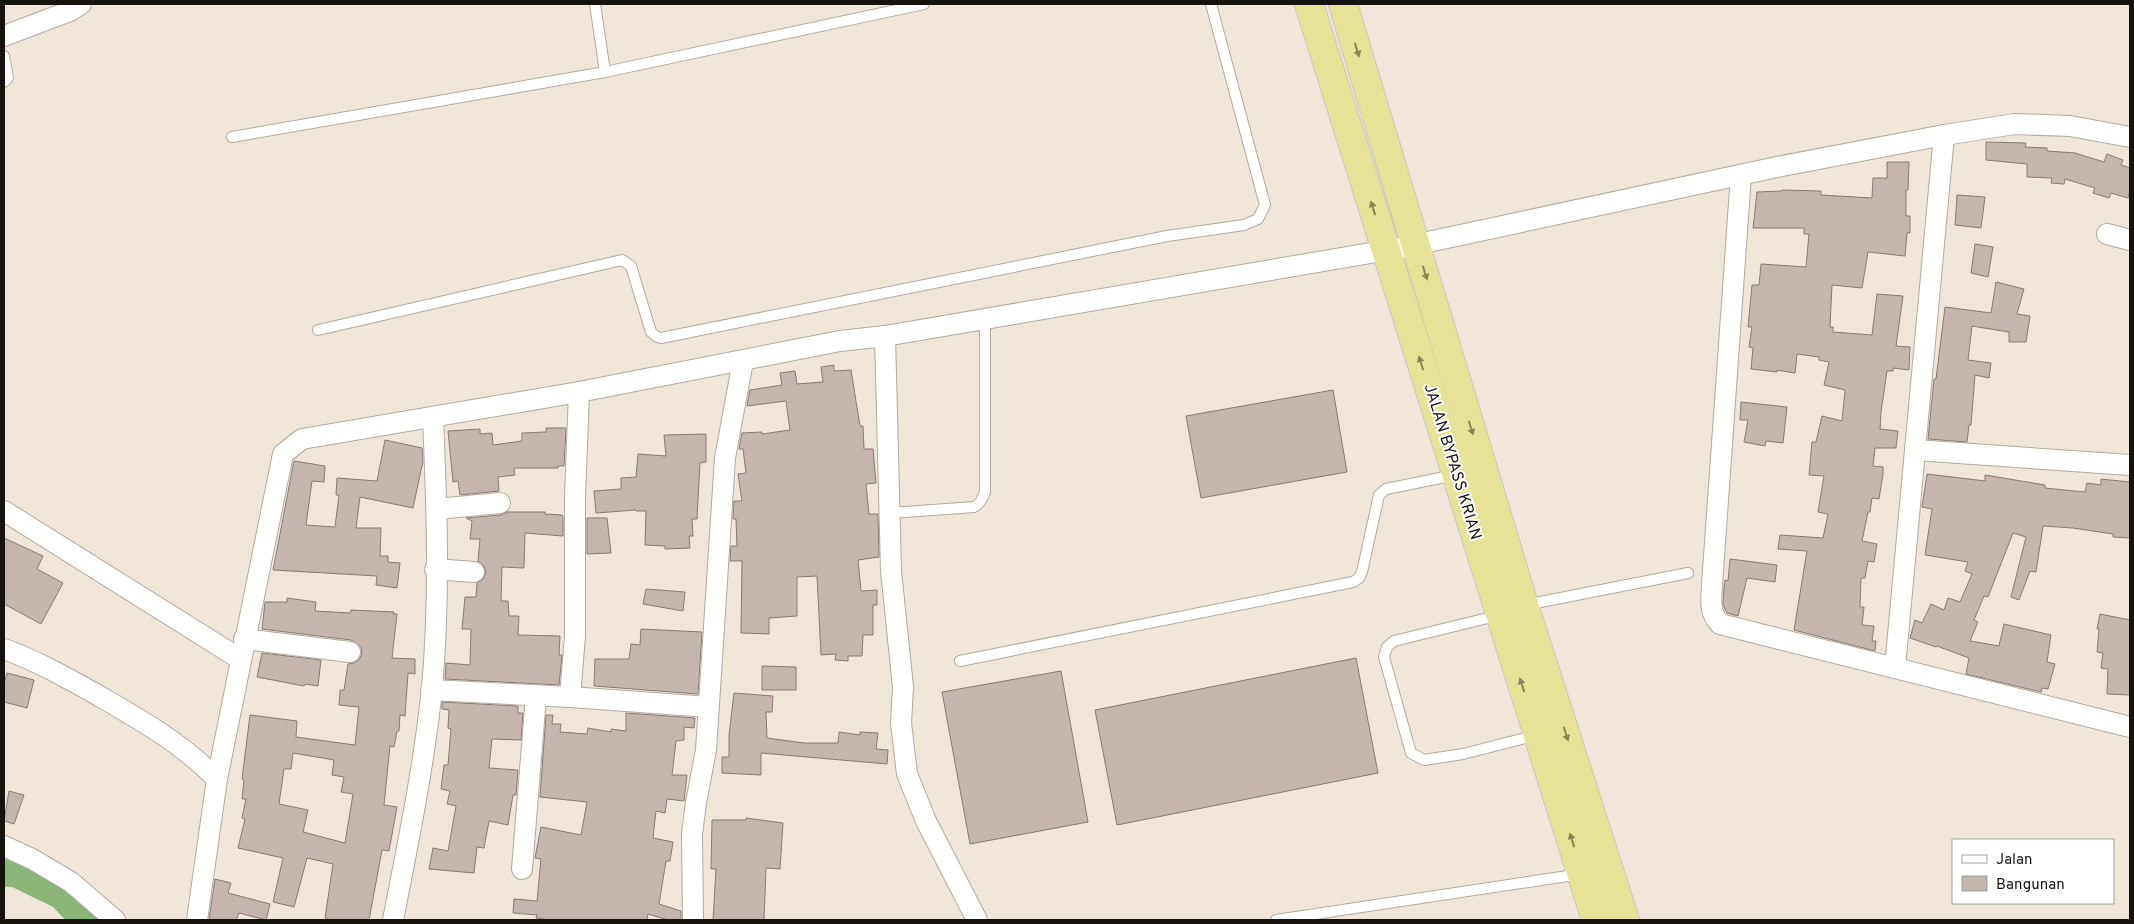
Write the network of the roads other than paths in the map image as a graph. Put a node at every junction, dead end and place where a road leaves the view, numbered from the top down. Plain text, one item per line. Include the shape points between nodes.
1 (81, 4) edge
2 (595, 4) edge
3 (924, 4) edge
4 (1211, 4) edge
5 (1309, 4) edge
6 (1343, 4) edge
7 (4, 36) edge
8 (4, 56) edge
9 (605, 72) junction
10 (4, 82) edge
11 (1944, 135) junction
12 (232, 137) dead end
13 (2130, 137) edge
14 (1741, 175) junction
15 (2107, 234) dead end
16 (2130, 240) edge
17 (1417, 245) junction
18 (1386, 251) junction
19 (985, 318) junction
20 (318, 330) dead end
21 (885, 336) junction
22 (744, 360) junction
23 (579, 392) junction
24 (433, 418) junction
25 (1915, 450) junction
26 (2130, 465) edge
27 (1456, 475) junction
28 (500, 503) dead end
29 (437, 509) junction
30 (4, 511) edge
31 (890, 513) junction
32 (436, 569) junction
33 (474, 572) dead end
34 (1688, 572) dead end
35 (1512, 610) junction
36 (244, 639) junction
37 (4, 649) edge
38 (350, 652) dead end
39 (240, 659) junction
40 (960, 661) dead end
41 (1895, 668) junction
42 (431, 690) junction
43 (536, 696) junction
44 (570, 696) junction
45 (709, 707) junction
46 (2130, 727) edge
47 (1538, 734) junction
48 (216, 779) junction
49 (4, 846) edge
50 (522, 869) dead end
51 (1582, 874) junction
52 (115, 920) edge
53 (196, 920) edge
54 (393, 920) edge
55 (693, 920) edge
56 (977, 920) edge
57 (1276, 920) edge
58 (1596, 920) edge
59 (1625, 920) edge

1 - 7 street
2 - 9 lane
3 - 9 lane
4 - 20 lane via 1265,205 1258,219 1244,225 1167,236 661,338 652,332 631,266 622,260
18 -> 5 highway, JALAN BYPASS KRIAN
6 -> 17 highway, JALAN BYPASS KRIAN
8 - 10 lane via 8,78
9 - 12 lane
11 - 13 street via 2015,124 2070,126
11 - 14 street
11 - 25 street
14 - 17 street
14 - 41 street via 1711,608 1720,624
15 - 16 street
17 - 18 street
17 -> 35 highway, JALAN BYPASS KRIAN
18 - 19 street
27 -> 18 highway, JALAN BYPASS KRIAN
19 - 21 street
19 - 31 lane via 983,498 974,507
21 - 22 street
21 - 31 street
22 - 23 street
22 - 45 street via 725,458
23 - 24 street
23 - 44 street via 575,636
24 - 29 street
24 - 36 street via 317,435 302,439 283,454
25 - 26 street
25 - 41 street
27 - 35 highway, JALAN BYPASS KRIAN
27 - 40 lane via 1386,489 1379,495 1362,572 1353,582
28 - 29 street
29 - 32 street
30 - 39 street
31 - 56 street via 903,687 901,723 907,774 926,821
32 - 33 street
32 - 42 street
34 - 35 lane
47 -> 35 highway, JALAN BYPASS KRIAN
35 - 47 lane via 1394,641 1386,647 1384,657 1410,753 1424,760 1463,754
35 -> 59 highway, JALAN BYPASS KRIAN
36 - 38 street
36 - 39 street
37 - 48 street via 144,721 195,757
39 - 48 street
41 - 46 street
42 - 43 street
42 - 54 street via 416,800
43 - 44 street
43 - 50 street
44 - 45 street
45 - 55 street via 706,750 692,834
51 -> 47 highway, JALAN BYPASS KRIAN
48 - 53 street
49 - 52 street via 71,882
51 - 57 lane
51 - 58 highway, JALAN BYPASS KRIAN

